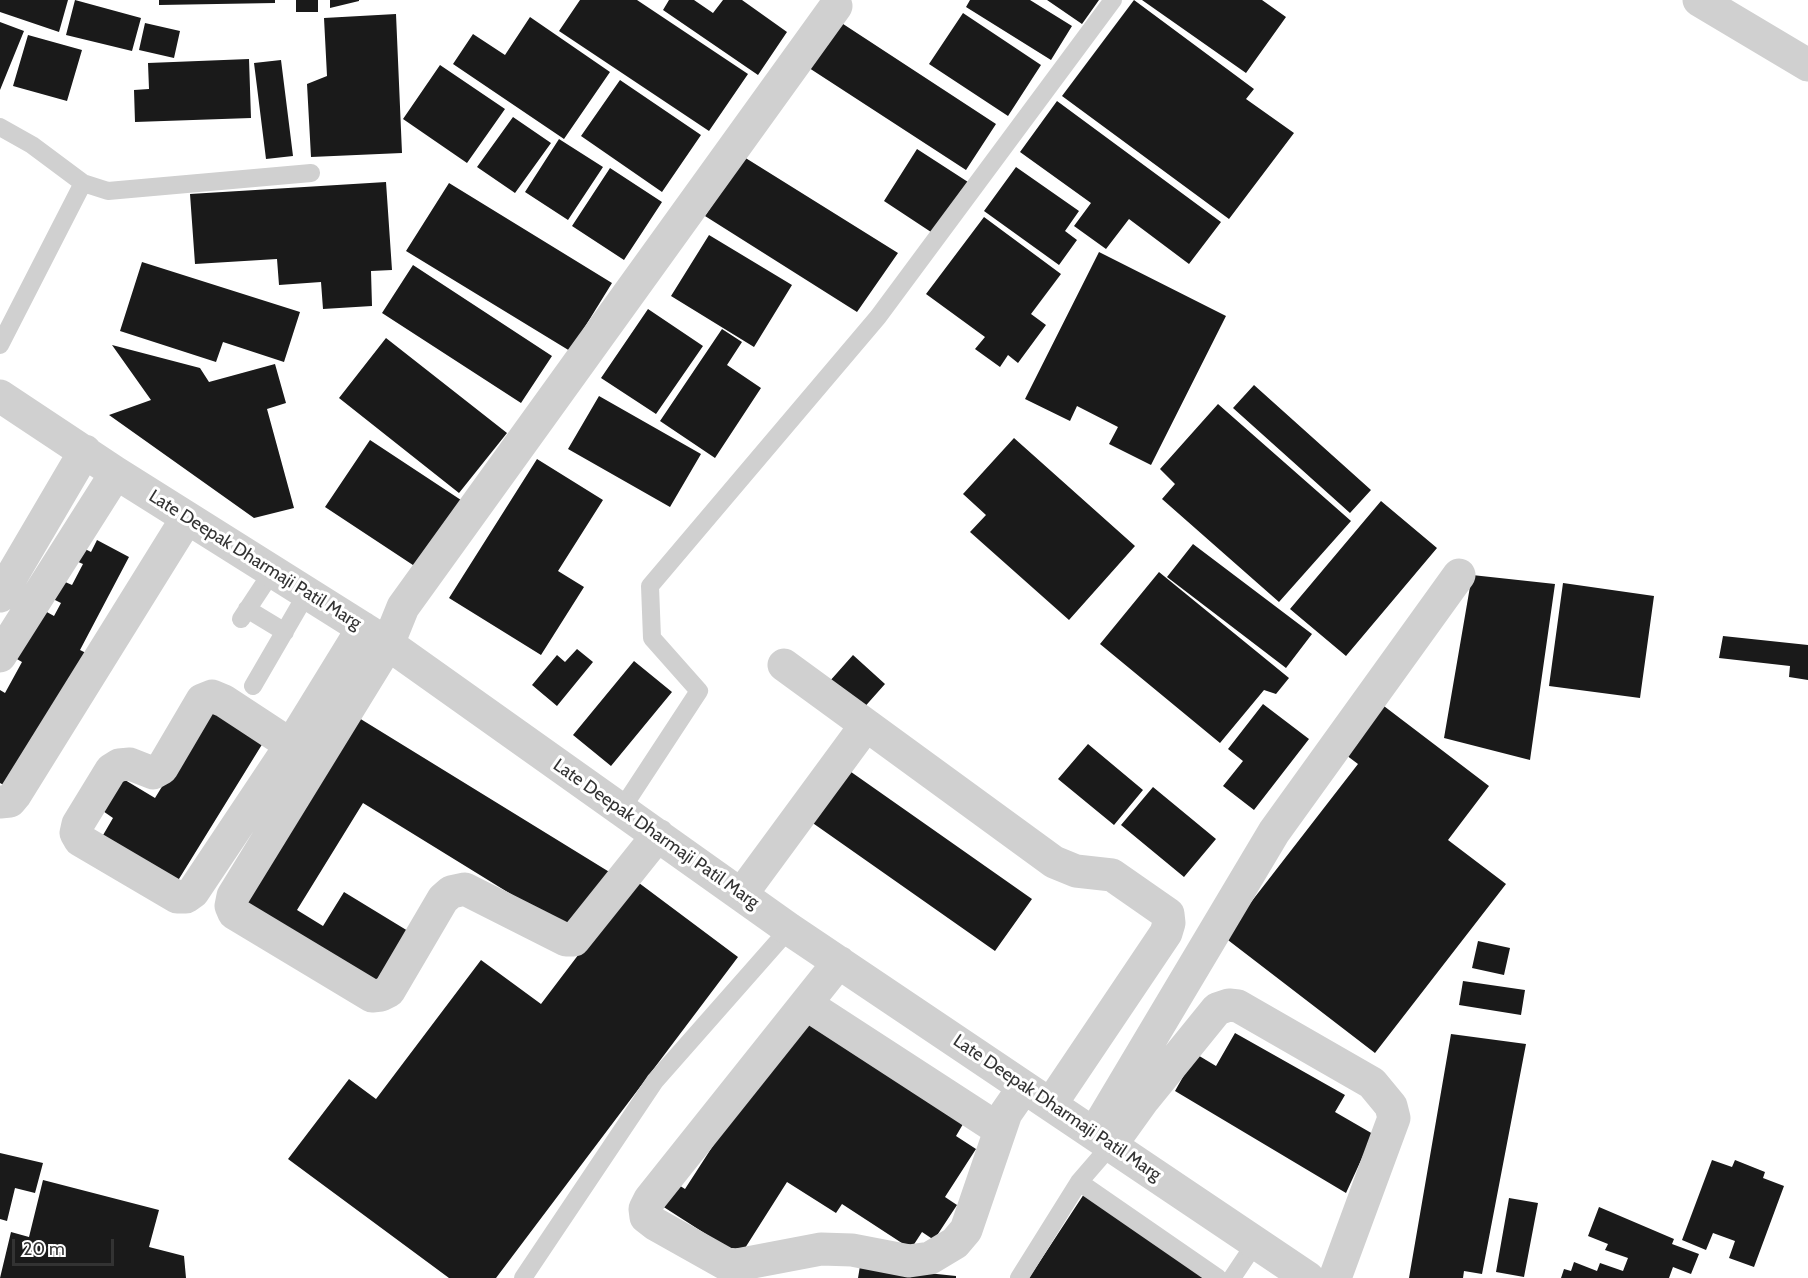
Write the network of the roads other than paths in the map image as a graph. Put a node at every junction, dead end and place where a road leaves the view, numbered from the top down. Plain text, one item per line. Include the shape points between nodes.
1 (1113, 0) edge
2 (1699, 0) edge
3 (844, 3) edge
4 (1808, 65) edge
5 (0, 127) edge
6 (311, 173) dead end
7 (82, 183) junction
8 (0, 345) edge
9 (0, 396) edge
10 (85, 452) junction
11 (116, 473) junction
12 (187, 518) junction
13 (272, 572) junction
14 (1459, 575) dead end
15 (307, 593) junction
16 (0, 596) edge
17 (285, 632) junction
18 (376, 636) junction
19 (0, 656) edge
20 (784, 664) dead end
21 (253, 686) dead end
22 (866, 725) junction
23 (291, 745) junction
24 (0, 802) edge
25 (621, 810) junction
26 (658, 835) junction
27 (741, 895) junction
28 (789, 929) junction
29 (839, 962) junction
30 (806, 1004) junction
31 (1023, 1087) junction
32 (1051, 1104) junction
33 (1000, 1130) junction
34 (1103, 1139) junction
35 (1079, 1182) junction
36 (1256, 1242) junction
37 (523, 1278) edge
38 (1019, 1278) edge
39 (1218, 1278) edge
40 (1232, 1278) edge
41 (1308, 1278) edge
42 (1335, 1278) edge

1 - 25 lane via 878,317 650,586 651,638 699,691
2 - 4 street
3 - 18 street via 402,607
5 - 7 lane via 32,145
6 - 7 lane via 135,190 108,191
7 - 8 lane
9 - 10 street, Late Deepak Dharmaji Patil Marg
10 - 11 street, Late Deepak Dharmaji Patil Marg
10 - 16 street
11 - 12 street, Late Deepak Dharmaji Patil Marg
11 - 19 street
12 - 13 street, Late Deepak Dharmaji Patil Marg
12 - 24 street via 15,795 10,801
13 - 15 street, Late Deepak Dharmaji Patil Marg
13 - 17 lane via 244,614
14 - 34 street via 1274,832
15 - 17 lane
15 - 18 street, Late Deepak Dharmaji Patil Marg
17 - 21 lane
18 - 23 street
18 - 25 street, Late Deepak Dharmaji Patil Marg
18 - 26 street via 233,896 234,913 372,996 381,995 388,991 443,899 452,892 465,889 566,940 574,940
20 - 22 street
22 - 27 street
22 - 32 street via 1054,862 1076,871 1112,875 1168,914 1166,933
23 - 23 street via 186,897 177,897 80,840 76,833 111,770 130,764 153,773 162,768 202,700 212,696 224,701
25 - 26 street, Late Deepak Dharmaji Patil Marg
26 - 27 street, Late Deepak Dharmaji Patil Marg
27 - 28 street, Late Deepak Dharmaji Patil Marg
28 - 29 street, Late Deepak Dharmaji Patil Marg
28 - 37 lane via 655,1081
29 - 30 street
29 - 31 street, Late Deepak Dharmaji Patil Marg
30 - 33 street
30 - 33 street via 650,1199 646,1217 655,1224 726,1264 821,1249 852,1250 909,1261 930,1258 955,1243 966,1230
31 - 32 street, Late Deepak Dharmaji Patil Marg
31 - 33 street
32 - 34 street, Late Deepak Dharmaji Patil Marg
34 - 35 lane
34 - 36 street, Late Deepak Dharmaji Patil Marg
34 - 42 street via 1144,1099 1217,1009 1229,1005 1238,1006 1372,1083 1391,1106 1394,1118
35 - 38 lane
35 - 39 lane
36 - 40 lane
36 - 41 street, Late Deepak Dharmaji Patil Marg

